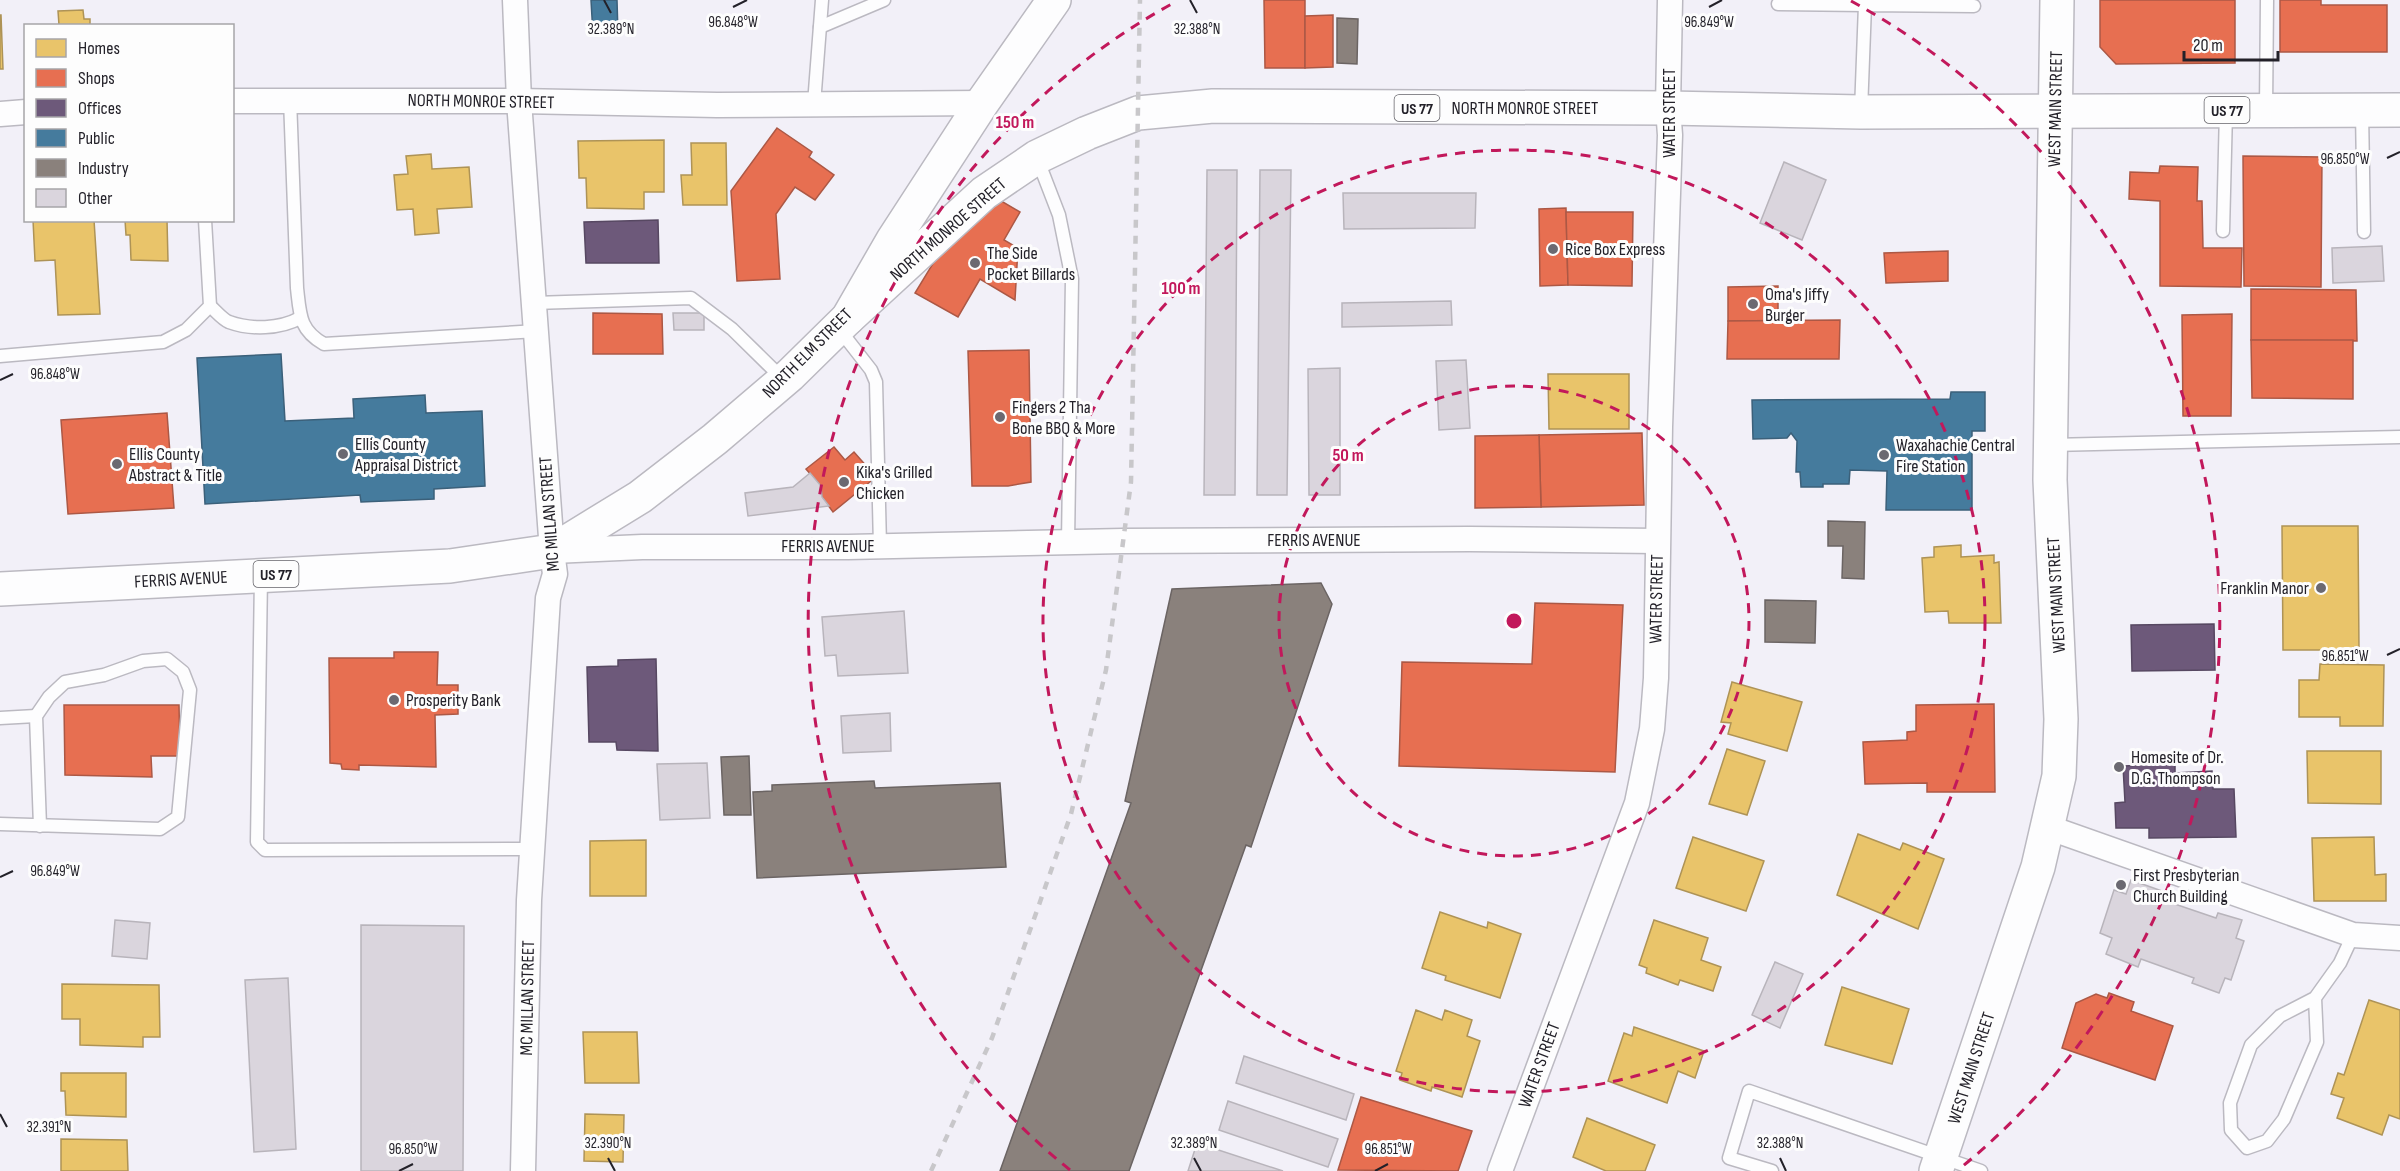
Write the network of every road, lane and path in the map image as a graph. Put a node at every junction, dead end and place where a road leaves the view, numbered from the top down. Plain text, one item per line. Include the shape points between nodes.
1 (515, 0) edge
2 (822, 0) edge
3 (884, 0) edge
4 (1054, 0) edge
5 (1670, 0) edge
6 (2057, 0) edge
7 (2267, 0) edge
8 (1778, 4) dead end
9 (1865, 5) junction
10 (1974, 6) dead end
11 (820, 27) junction
12 (290, 99) junction
13 (234, 101) edge
14 (519, 101) junction
15 (982, 103) junction
16 (814, 104) junction
17 (1668, 108) junction
18 (2054, 110) junction
19 (2226, 110) junction
20 (2266, 110) junction
21 (2362, 110) junction
22 (2400, 110) edge
23 (24, 112) edge
24 (1861, 112) junction
25 (0, 114) edge
26 (1037, 157) junction
27 (205, 222) edge
28 (2223, 231) dead end
29 (2364, 232) dead end
30 (534, 303) junction
31 (210, 306) junction
32 (300, 318) junction
33 (843, 322) junction
34 (537, 331) junction
35 (0, 356) edge
36 (784, 380) junction
37 (2400, 437) edge
38 (2050, 445) junction
39 (1657, 541) junction
40 (1068, 542) junction
41 (880, 546) junction
42 (552, 551) junction
43 (261, 575) junction
44 (0, 589) edge
45 (36, 716) junction
46 (0, 718) edge
47 (0, 825) edge
48 (40, 826) junction
49 (2047, 827) junction
50 (532, 849) junction
51 (2353, 935) junction
52 (2400, 938) edge
53 (2315, 998) junction
54 (1939, 1164) edge
55 (523, 1171) edge
56 (1500, 1171) edge
57 (1772, 1171) edge
58 (1981, 1171) edge

1 - 14 street, MC MILLAN STREET
2 - 11 lane
3 - 11 lane
4 - 15 main road, NORTH ELM STREET / US 77
5 - 17 street, WATER STREET
6 - 18 main road, WEST MAIN STREET
7 - 20 lane
8 - 9 lane
9 - 10 lane
9 - 24 lane
11 - 16 lane
12 - 13 street, NORTH MONROE STREET
12 - 14 street, NORTH MONROE STREET
12 - 32 lane
14 - 16 street, NORTH MONROE STREET
14 - 30 street, MC MILLAN STREET
15 - 16 street, NORTH MONROE STREET
15 - 33 main road, NORTH ELM STREET / US 77
17 - 24 main road, NORTH MONROE STREET / US 77
17 - 26 main road, NORTH MONROE STREET / US 77 via 1213,106 1138,113
17 - 39 street, WATER STREET
18 - 19 main road, US 77
18 - 24 main road, NORTH MONROE STREET / US 77
18 - 38 main road, WEST MAIN STREET
19 - 20 main road, US 77
19 - 28 lane
20 - 21 main road, US 77
21 - 22 main road, US 77
21 - 29 lane
23 - 25 street
26 - 33 main road, NORTH MONROE STREET / US 77 via 984,193
26 - 40 lane via 1059,215 1072,279
27 - 31 lane
30 - 34 street, MC MILLAN STREET
30 - 36 lane via 691,298 732,329
31 - 32 lane via 228,321 253,327 286,325
31 - 35 lane via 186,330 163,342
32 - 34 lane via 311,336 324,344
33 - 36 main road, NORTH ELM STREET / US 77
33 - 41 lane via 876,382
34 - 42 street, MC MILLAN STREET
36 - 42 main road, NORTH ELM STREET / US 77 via 640,496
37 - 38 lane
38 - 49 main road, WEST MAIN STREET via 2061,719 2059,776
39 - 40 street, FERRIS AVENUE
39 - 56 street, WATER STREET via 1656,678 1652,729 1637,803
40 - 41 street, FERRIS AVENUE
41 - 42 street, FERRIS AVENUE
42 - 43 main road, FERRIS AVENUE / US 77 via 450,566
42 - 50 street, MC MILLAN STREET via 555,574 548,598
43 - 44 main road, FERRIS AVENUE / US 77
43 - 50 lane via 257,842 265,850
45 - 46 lane
45 - 48 lane
45 - 48 lane via 65,682 104,675 143,661 167,659 183,672 190,690 178,818 160,829
47 - 48 lane
49 - 51 street
49 - 54 main road, WEST MAIN STREET via 2038,867
50 - 55 street, MC MILLAN STREET
51 - 52 street
51 - 53 lane via 2340,963
53 - 53 lane via 2280,1016 2251,1045 2230,1103 2231,1130 2247,1148 2267,1141 2284,1119 2317,1042
54 - 57 lane via 1749,1092 1729,1158
54 - 58 lane

